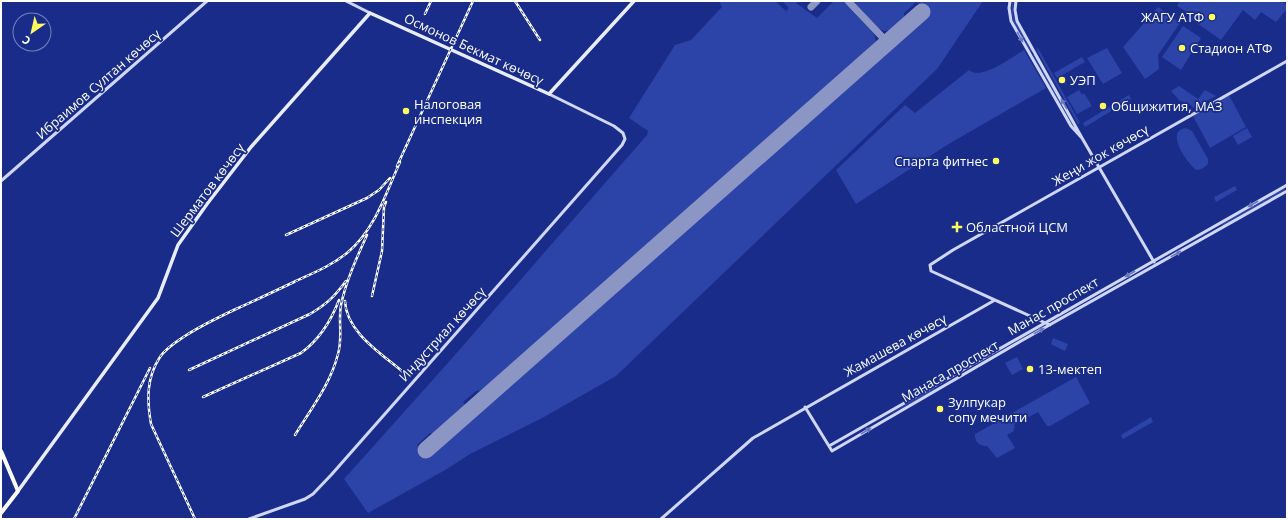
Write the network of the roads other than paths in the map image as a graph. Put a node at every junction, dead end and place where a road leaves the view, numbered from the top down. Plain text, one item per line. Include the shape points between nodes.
1 (207, 1) edge
2 (346, 1) edge
3 (634, 1) edge
4 (1010, 1) edge
5 (1016, 1) edge
6 (370, 13) junction
7 (1035, 52) junction
8 (1030, 55) junction
9 (1287, 61) edge
10 (549, 94) junction
11 (1082, 138) junction
12 (1099, 166) junction
13 (1, 181) edge
14 (1287, 185) edge
15 (1287, 191) edge
16 (1154, 260) junction
17 (1155, 266) junction
18 (1114, 283) junction
19 (1116, 288) junction
20 (995, 300) junction
21 (1082, 301) junction
22 (1085, 305) junction
23 (1044, 323) junction
24 (1050, 325) junction
25 (1019, 337) junction
26 (1022, 341) junction
27 (1003, 346) junction
28 (1005, 350) junction
29 (972, 364) junction
30 (975, 368) junction
31 (805, 407) junction
32 (829, 446) junction
33 (1, 451) edge
34 (18, 491) junction
35 (1, 513) edge
36 (249, 519) edge
37 (661, 519) edge

1 - 13 main road, Ибраимов Султан көчөсү
2 - 6 main road, Осмонов Бекмат көчөсү
3 - 10 main road
4 -> 8 main road via 1011,21
5 - 7 main road via 1015,16
6 - 10 main road, Осмонов Бекмат көчөсү
6 - 34 main road, Шерматов көчөсү via 251,147 207,204 178,245 158,298
7 - 8 main road
11 -> 7 main road
8 - 11 main road via 1071,126
9 - 12 main road, Жеңи жок көчөсү
10 - 36 main road, Индустриал көчөсү via 623,133 625,139 617,153 313,494 301,501
11 - 12 main road
12 - 16 main road
12 - 20 main road, Жеңи жок көчөсү via 932,263 931,271
14 -> 16 main road, Манас проспект
17 -> 15 main road, Манаса проспект
16 - 17 main road
16 -> 18 main road, Манас проспект
17 - 19 main road, Манаса проспект
18 - 19 main road
18 - 21 main road, Манас проспект
19 - 22 main road, Манаса проспект
20 - 23 main road
20 - 31 main road, Жамашева көчөсү
21 - 22 main road
21 - 23 main road, Манас проспект
22 - 24 main road, Манаса проспект
23 - 24 main road
23 - 25 main road, Манас проспект
26 -> 24 main road, Манаса проспект
25 - 26 main road
25 - 27 main road, Манас проспект
26 - 28 main road, Манаса проспект
27 - 28 main road
27 - 29 main road, Манас проспект
28 - 30 main road, Манаса проспект
29 - 30 main road
29 - 32 main road, Манас проспект
32 -> 30 main road, Манаса проспект via 832,451
31 - 32 main road
31 - 37 main road, Жамашева көчөсү via 753,438
33 - 34 highway
34 - 35 highway, Шерматов көчөсү

